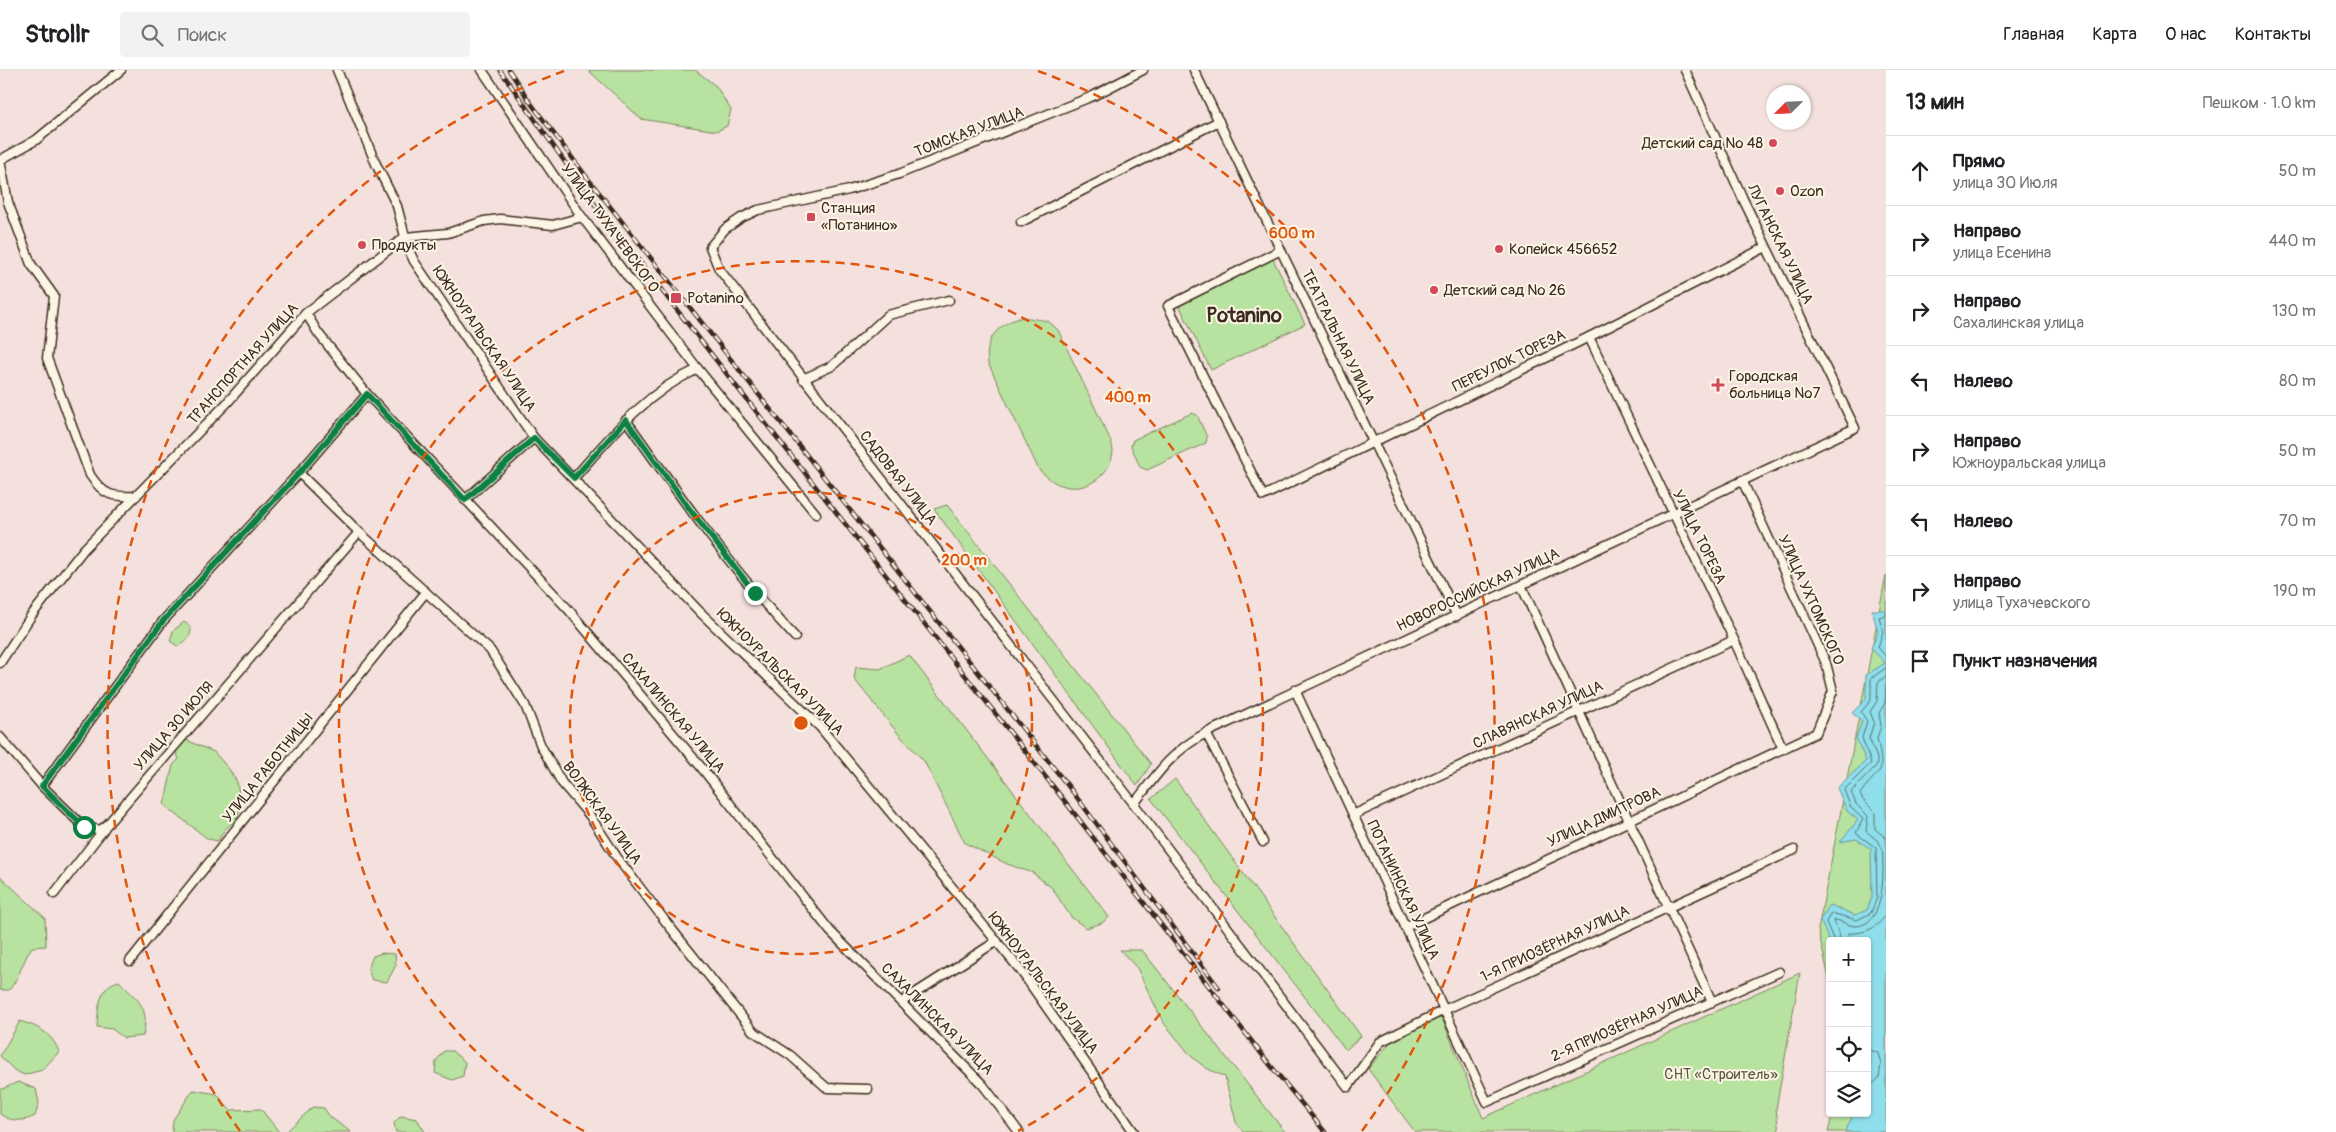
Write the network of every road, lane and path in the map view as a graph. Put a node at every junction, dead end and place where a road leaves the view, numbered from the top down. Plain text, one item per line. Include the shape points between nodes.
1 (121, 70) edge
2 (337, 70) edge
3 (482, 70) edge
4 (1142, 70) edge
5 (1194, 70) edge
6 (1685, 70) edge
7 (1219, 121) junction
8 (0, 160) edge
9 (798, 202) joint
10 (582, 217) junction
11 (1021, 222) dead end
12 (405, 237) junction
13 (1766, 247) junction
14 (1281, 250) junction
15 (950, 300) dead end
16 (306, 313) junction
17 (1589, 337) junction
18 (698, 369) junction
19 (803, 379) junction
20 (367, 394) junction
21 (626, 420) junction
22 (1855, 428) joint
23 (534, 438) junction
24 (1374, 442) junction
25 (299, 473) junction
26 (574, 478) junction
27 (1742, 480) junction
28 (136, 496) junction
29 (465, 500) junction
30 (1672, 512) junction
31 (816, 514) dead end
32 (359, 532) junction
33 (1521, 585) junction
34 (426, 592) junction
35 (1457, 616) junction
36 (795, 637) dead end
37 (1734, 640) junction
38 (0, 663) edge
39 (1295, 690) junction
40 (1579, 711) junction
41 (1206, 733) junction
42 (1816, 733) joint
43 (0, 737) edge
44 (1783, 749) junction
45 (42, 786) junction
46 (1134, 804) junction
47 (1353, 815) junction
48 (1629, 821) junction
49 (105, 827) junction
50 (1263, 842) dead end
51 (1794, 850) dead end
52 (54, 894) dead end
53 (1668, 907) junction
54 (1405, 927) junction
55 (996, 941) junction
56 (130, 961) dead end
57 (1778, 972) dead end
58 (902, 1001) junction
59 (1712, 1002) junction
60 (1444, 1010) junction
61 (1348, 1087) joint
62 (868, 1089) dead end
63 (1487, 1102) joint
64 (1019, 1132) edge
65 (1134, 1132) edge

1 - 8 street via 36,140
2 - 12 street via 397,206
3 - 10 street, УЛИЦА ТУХАЧЕВСКОГО
4 - 9 street, ТОМСКАЯ УЛИЦА via 1094,96 907,171
5 - 7 street, ТЕАТРАЛЬНАЯ УЛИЦА
6 - 13 street, ЛУГАНСКАЯ УЛИЦА
7 - 11 street
7 - 14 street, ТЕАТРАЛЬНАЯ УЛИЦА
8 - 28 street via 8,202 31,264 54,296 47,358 90,475 106,493 116,497
9 - 19 street, САДОВАЯ УЛИЦА via 758,210 740,218 724,229 710,247 719,269
10 - 12 street via 553,225 500,219 448,233
10 - 18 street, УЛИЦА ТУХАЧЕВСКОГО
12 - 16 street, ТРАНСПОРТНАЯ УЛИЦА
12 - 23 street, ЮЖНОУРАЛЬСКАЯ УЛИЦА via 414,261
13 - 17 street, ПЕРЕУЛОК ТОРЕЗА
13 - 22 street, ЛУГАНСКАЯ УЛИЦА
14 - 24 street, ТЕАТРАЛЬНАЯ УЛИЦА
14 - 24 street, ПЕРЕУЛОК ТОРЕЗА via 1168,306 1263,496
15 - 19 street via 888,315 832,366
16 - 20 street, САХАЛИНСКАЯ УЛИЦА
16 - 28 street, ТРАНСПОРТНАЯ УЛИЦА via 226,404
17 - 24 street, ПЕРЕУЛОК ТОРЕЗА
17 - 30 street, УЛИЦА ТОРЕЗА
18 - 21 street via 659,390
18 - 31 street, УЛИЦА ТУХАЧЕВСКОГО
19 - 46 street, САДОВАЯ УЛИЦА
20 - 25 street
20 - 29 street, САХАЛИНСКАЯ УЛИЦА
21 - 26 street
21 - 36 street via 731,563
22 - 27 street, НОВОРОССИЙСКАЯ УЛИЦА
23 - 26 street, ЮЖНОУРАЛЬСКАЯ УЛИЦА
23 - 29 street
24 - 35 street, ТЕАТРАЛЬНАЯ УЛИЦА
25 - 32 street, ВОЛЖСКАЯ УЛИЦА
25 - 45 street via 163,621
26 - 55 street, ЮЖНОУРАЛЬСКАЯ УЛИЦА via 700,612 820,727
27 - 30 street, НОВОРОССИЙСКАЯ УЛИЦА
27 - 42 street, УЛИЦА УХТОМСКОГО via 1826,663 1833,691
28 - 38 street, ТРАНСПОРТНАЯ УЛИЦА via 84,549 31,616
29 - 58 street, САХАЛИНСКАЯ УЛИЦА via 568,609 701,767 830,931
30 - 33 street, НОВОРОССИЙСКАЯ УЛИЦА
30 - 37 street, УЛИЦА ТОРЕЗА
32 - 34 street, ВОЛЖСКАЯ УЛИЦА
32 - 49 street, УЛИЦА 30 ИЮЛЯ
33 - 35 street, НОВОРОССИЙСКАЯ УЛИЦА
33 - 40 street
34 - 56 street, УЛИЦА РАБОТНИЦЫ
34 - 62 street, ВОЛЖСКАЯ УЛИЦА via 490,650 525,706 541,746 562,783 753,1031 790,1055 827,1088
35 - 39 street, НОВОРОССИЙСКАЯ УЛИЦА
37 - 40 street, СЛАВЯНСКАЯ УЛИЦА
37 - 44 street, УЛИЦА ТОРЕЗА
39 - 41 street, НОВОРОССИЙСКАЯ УЛИЦА
39 - 47 street, ПОТАНИНСКАЯ УЛИЦА
40 - 47 street, СЛАВЯНСКАЯ УЛИЦА
40 - 48 street
41 - 46 street, НОВОРОССИЙСКАЯ УЛИЦА via 1186,743 1169,758
41 - 50 street
42 - 44 street, УЛИЦА ДМИТРОВА
43 - 45 street
44 - 48 street, УЛИЦА ДМИТРОВА
45 - 49 street via 84,827 99,830
46 - 61 street, САДОВАЯ УЛИЦА
47 - 54 street, ПОТАНИНСКАЯ УЛИЦА
48 - 53 street
48 - 54 street, УЛИЦА ДМИТРОВА
49 - 52 street, УЛИЦА 30 ИЮЛЯ
51 - 53 street, 1-Я ПРИОЗЁРНАЯ УЛИЦА
53 - 59 street
53 - 60 street, 1-Я ПРИОЗЁРНАЯ УЛИЦА
54 - 60 street, ПОТАНИНСКАЯ УЛИЦА
55 - 58 street
55 - 65 street, ЮЖНОУРАЛЬСКАЯ УЛИЦА via 1027,979
57 - 59 street, 2-Я ПРИОЗЁРНАЯ УЛИЦА
58 - 64 street, САХАЛИНСКАЯ УЛИЦА via 983,1085
59 - 63 street, 2-Я ПРИОЗЁРНАЯ УЛИЦА
60 - 61 street, 1-Я ПРИОЗЁРНАЯ УЛИЦА via 1380,1042
60 - 63 street, ПОТАНИНСКАЯ УЛИЦА

